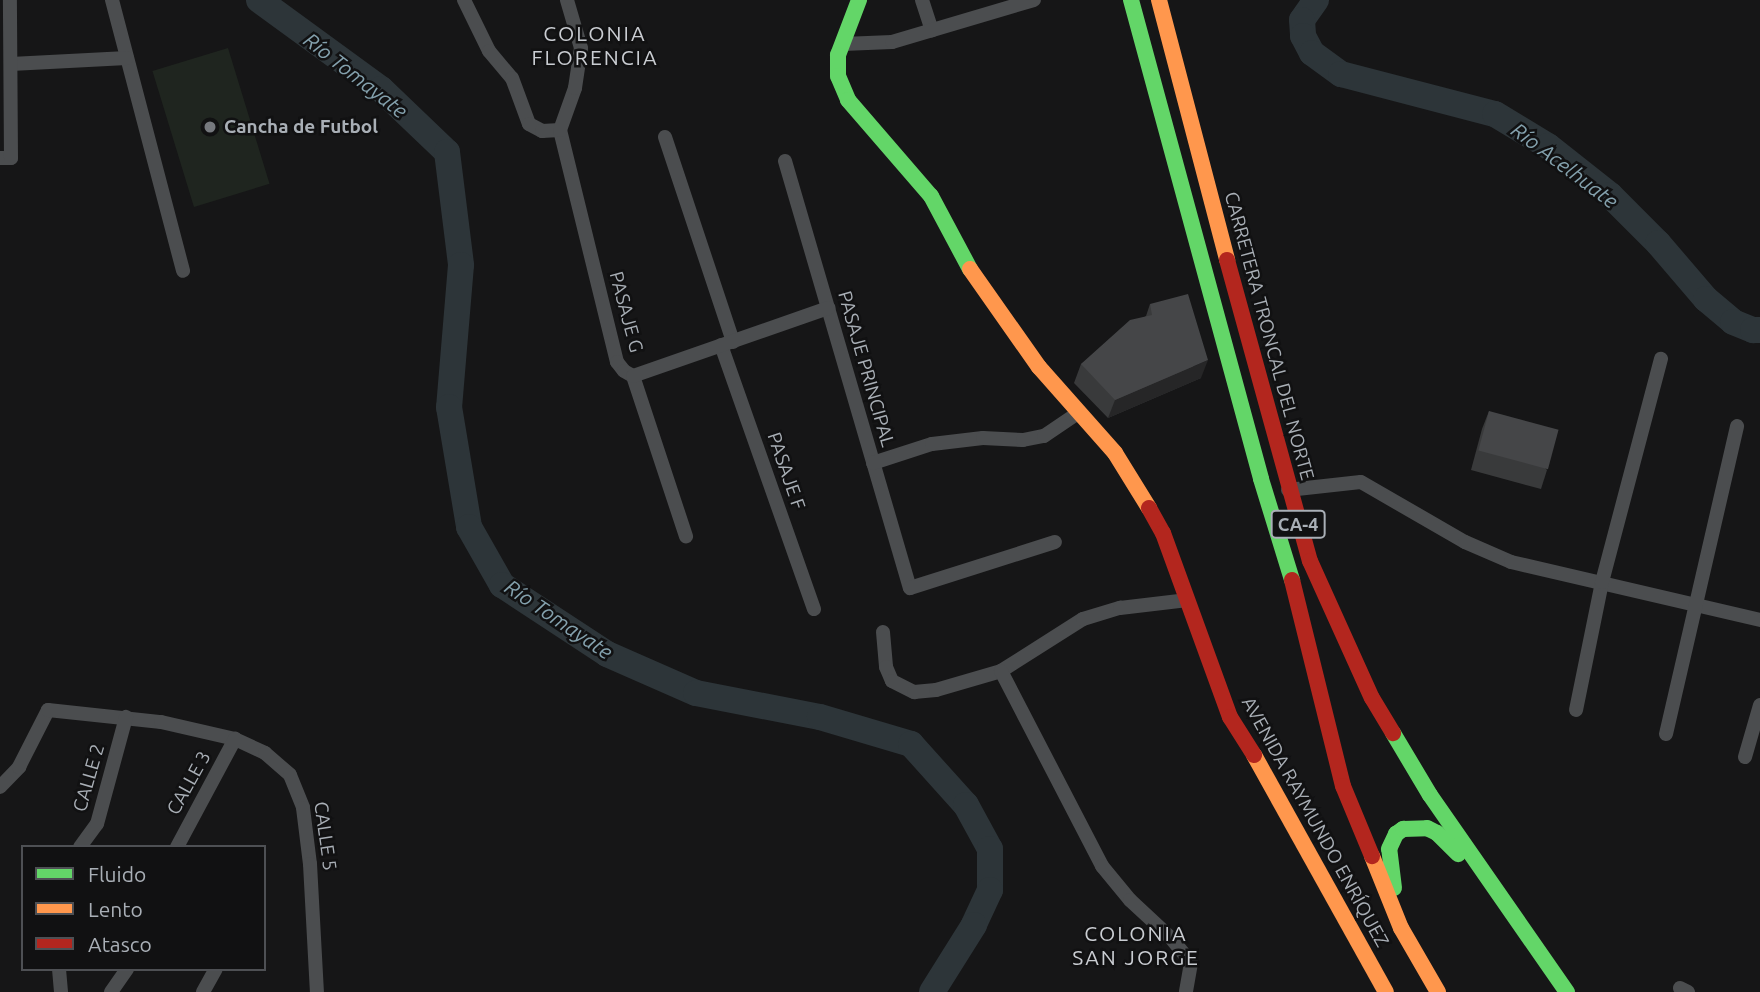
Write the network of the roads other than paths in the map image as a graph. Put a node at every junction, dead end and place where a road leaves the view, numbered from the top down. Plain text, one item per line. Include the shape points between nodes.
1 (10, 0) edge
2 (112, 0) edge
3 (464, 0) edge
4 (567, 0) edge
5 (859, 0) edge
6 (922, 0) edge
7 (1034, 0) edge
8 (1131, 0) edge
9 (1159, 0) edge
10 (6, 29) edge
11 (932, 30) junction
12 (843, 44) junction
13 (127, 58) junction
14 (11, 64) junction
15 (560, 130) junction
16 (665, 137) dead end
17 (6, 158) edge
18 (785, 161) dead end
19 (183, 271) dead end
20 (828, 308) junction
21 (727, 344) junction
22 (1661, 359) dead end
23 (633, 376) junction
24 (1078, 413) junction
25 (1737, 426) dead end
26 (873, 463) junction
27 (1288, 490) junction
28 (686, 536) dead end
29 (1055, 542) dead end
30 (1602, 582) junction
31 (1188, 600) junction
32 (1696, 603) junction
33 (814, 609) dead end
34 (1760, 620) edge
35 (883, 632) dead end
36 (1001, 671) junction
37 (1760, 705) edge
38 (1576, 710) dead end
39 (126, 717) junction
40 (1667, 734) dead end
41 (235, 739) junction
42 (1745, 757) dead end
43 (0, 787) edge
44 (81, 845) edge
45 (178, 845) edge
46 (1504, 901) junction
47 (1401, 928) junction
48 (59, 971) edge
49 (126, 971) edge
50 (215, 971) edge
51 (61, 992) edge
52 (111, 992) edge
53 (202, 992) edge
54 (317, 992) edge
55 (1186, 992) edge
56 (1386, 992) edge
57 (1438, 992) edge
58 (1567, 992) edge

1 - 10 street
2 - 13 street
3 - 15 street via 488,51 512,78 529,124 542,131
4 - 15 street via 581,48 575,88
5 - 12 main road, AVENIDA RAYMUNDO ENRÍQUEZ
6 - 11 street
7 - 11 street
8 - 47 main road, CA-4 via 1261,479 1303,615 1343,786
9 - 27 main road, CARRETERA TRONCAL DEL NORTE / CA-4
10 - 14 street
11 - 12 street via 876,45
12 - 24 main road, AVENIDA RAYMUNDO ENRÍQUEZ via 838,76 848,100 931,196 976,281
13 - 14 street
13 - 19 street
14 - 17 street
15 - 23 street, PASAJE G via 617,362
16 - 21 street, PASAJE F
18 - 20 street, PASAJE PRINCIPAL
20 - 21 street
20 - 26 street, PASAJE PRINCIPAL
21 - 23 street
21 - 33 street, PASAJE F
22 - 30 street
23 - 28 street, PASAJE G
24 - 26 street via 1044,436 932,444
24 - 31 main road, AVENIDA RAYMUNDO ENRÍQUEZ via 1137,485 1163,533
25 - 32 street
26 - 29 street, PASAJE PRINCIPAL via 910,587
27 - 30 street via 1361,482 1465,542 1511,562
27 - 46 main road, CARRETERA TRONCAL DEL NORTE / CA-4 via 1310,561 1372,698 1430,795
30 - 32 street
30 - 38 street
31 - 36 street via 1119,608 1083,619
31 - 56 main road, AVENIDA RAYMUNDO ENRÍQUEZ via 1230,717
32 - 34 street
32 - 40 street
35 - 36 street via 886,667 892,681 904,690 936,690
36 - 55 street via 1102,866 1191,963
37 - 42 street
39 - 41 street, CALLE 5
39 - 43 street, CALLE 5 via 48,710 24,759
39 - 44 street, CALLE 2 via 97,824
41 - 45 street, CALLE 3
41 - 54 street, CALLE 5 via 280,765 300,796 310,864
46 - 47 main road via 1437,832 1410,826 1396,834 1388,856
46 - 58 main road, CARRETERA TRONCAL DEL NORTE / CA-4
47 - 57 main road, CA-4
48 - 51 street
49 - 52 street
50 - 53 street

